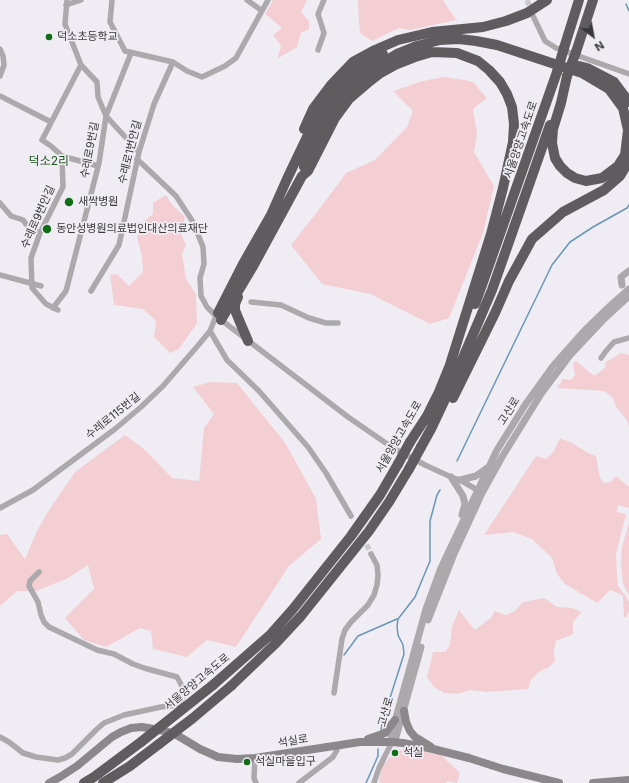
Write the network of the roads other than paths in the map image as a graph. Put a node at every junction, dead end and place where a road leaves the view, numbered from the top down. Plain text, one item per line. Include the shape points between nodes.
1 (82, 0) edge
2 (112, 0) edge
3 (247, 0) edge
4 (268, 0) edge
5 (324, 0) edge
6 (547, 0) edge
7 (579, 0) edge
8 (593, 0) edge
9 (66, 3) edge
10 (262, 10) junction
11 (533, 16) tunnel mouth
12 (0, 49) edge
13 (318, 50) dead end
14 (131, 53) junction
15 (173, 62) junction
16 (81, 65) junction
17 (629, 74) edge
18 (0, 76) edge
19 (567, 76) junction
20 (0, 96) edge
21 (629, 102) edge
22 (106, 116) junction
23 (51, 122) junction
24 (139, 152) junction
25 (62, 156) junction
26 (137, 159) junction
27 (629, 161) edge
28 (98, 166) junction
29 (302, 176) junction
30 (287, 179) junction
31 (0, 203) edge
32 (40, 233) junction
33 (629, 271) edge
34 (0, 276) edge
35 (244, 282) junction
36 (32, 283) junction
37 (622, 285) dead end
38 (41, 286) dead end
39 (629, 289) edge
40 (91, 291) dead end
41 (629, 296) edge
42 (251, 302) dead end
43 (55, 309) joint
44 (218, 318) junction
45 (338, 323) dead end
46 (210, 331) junction
47 (629, 338) edge
48 (248, 341) junction
49 (601, 358) dead end
50 (448, 370) junction
51 (431, 429) junction
52 (490, 465) junction
53 (451, 477) junction
54 (460, 480) junction
55 (480, 492) junction
56 (0, 508) edge
57 (351, 516) dead end
58 (458, 531) junction
59 (372, 554) tunnel mouth
60 (39, 572) dead end
61 (334, 693) dead end
62 (178, 705) junction
63 (404, 711) junction
64 (395, 720) junction
65 (165, 731) junction
66 (0, 737) edge
67 (360, 742) junction
68 (392, 742) junction
69 (337, 745) junction
70 (433, 749) junction
71 (255, 758) junction
72 (629, 780) edge
73 (49, 783) edge
74 (84, 783) edge
75 (103, 783) edge
76 (256, 783) edge
77 (299, 783) edge
78 (374, 783) edge
79 (559, 783) edge
80 (593, 783) edge

1 - 9 street
2 - 14 street via 110,22 125,51
3 - 10 street
4 - 10 street
5 - 13 street via 318,14 324,33
6 - 30 highway via 527,13 506,21 398,40 353,62 312,109
7 - 50 highway, 서울양양고속도로, bridge via 557,72 482,285
8 - 19 highway, 서울양양고속도로, bridge
9 - 16 street, 수레로9번길 via 66,24
10 - 15 street via 236,58 225,66 202,77
11 - 17 street via 545,41 556,48
12 - 18 street via 4,65
14 - 15 street
14 - 22 street
15 - 24 street, 수레로1번안길 via 154,104
16 - 22 street, 수레로9번길 via 97,82 98,98
16 - 23 street
19 - 29 highway via 553,129 555,158 567,173 575,178 586,181 602,178 618,166 625,155 628,130 623,108 609,89 582,73 497,45 459,39 440,40 396,54 360,78 327,113 316,134
19 - 51 highway, 서울양양고속도로 via 492,290
20 - 23 street
21 - 30 highway via 614,82 587,68 500,40 458,33 419,39 392,49 369,62 336,89 318,114
22 - 24 street
22 - 28 street, 수레로9번길
23 - 25 street via 42,140
24 - 26 street, 수레로1번안길
25 - 28 street
25 - 32 street, 수레로9번안길 via 63,187
26 - 40 street, 수레로1번안길 via 119,245
26 - 44 street via 176,196 193,222 203,247 201,296
27 - 51 highway via 620,176 604,190 563,212 532,239 453,398
28 - 43 street, 수레로9번길 via 66,291
29 - 35 highway
29 - 50 highway via 308,171 335,118 350,99 379,74 397,64 432,52 457,53 478,61 500,82 512,107 513,142 491,234
30 - 44 highway
31 - 32 street via 11,216 23,220 29,228
32 - 36 street, 수레로9번안길 via 31,258
33 - 37 street via 621,277
34 - 36 street
35 - 44 highway
35 - 48 highway via 235,304 238,320
36 - 38 street
36 - 43 street, 수레로9번안길 via 32,288 46,304
39 - 52 street, 고산로 via 584,331 553,366 525,405
41 - 55 street, 고산로 via 571,354 541,394
42 - 45 street via 281,305 309,318 326,323
44 - 46 street, 수레로115번길
44 - 48 street
46 - 56 street, 수레로115번길 via 163,386 115,429 33,490
46 - 57 street via 226,360 259,391 308,447
47 - 49 street via 614,342
48 - 53 street via 393,448
50 - 74 highway, 서울양양고속도로, bridge via 427,416 380,495 293,609 270,635 213,685
51 - 75 highway, 서울양양고속도로, bridge via 389,502 369,531 301,616 231,686 130,766
52 - 54 street via 476,476
52 - 55 street, 고산로
53 - 54 street
53 - 58 street via 465,504
54 - 55 street
55 - 58 street, 고산로
55 - 63 street, 고산로 via 428,618
58 - 64 street, 고산로 via 440,568 426,609
59 - 61 street via 377,565 377,585 368,605 345,630
60 - 62 street via 30,581 29,586 38,602 41,616 49,627 97,650 114,654 144,668 177,677 184,692
62 - 65 street via 175,717
62 - 66 street via 124,715 104,723 72,754 58,760 22,753
63 - 68 street, 고산로
63 - 70 main road via 410,731
64 - 67 main road via 385,733
64 - 68 street, 고산로
65 - 71 main road, 석실로 via 218,757
65 - 73 main road, 석실로 via 142,727 121,732 77,766
67 - 68 main road, 석실로
67 - 69 main road, 석실로
68 - 70 main road, 석실로
68 - 78 street
69 - 71 main road, 석실로
69 - 77 street via 333,757
70 - 79 main road, 석실로
71 - 76 street
72 - 80 main road

